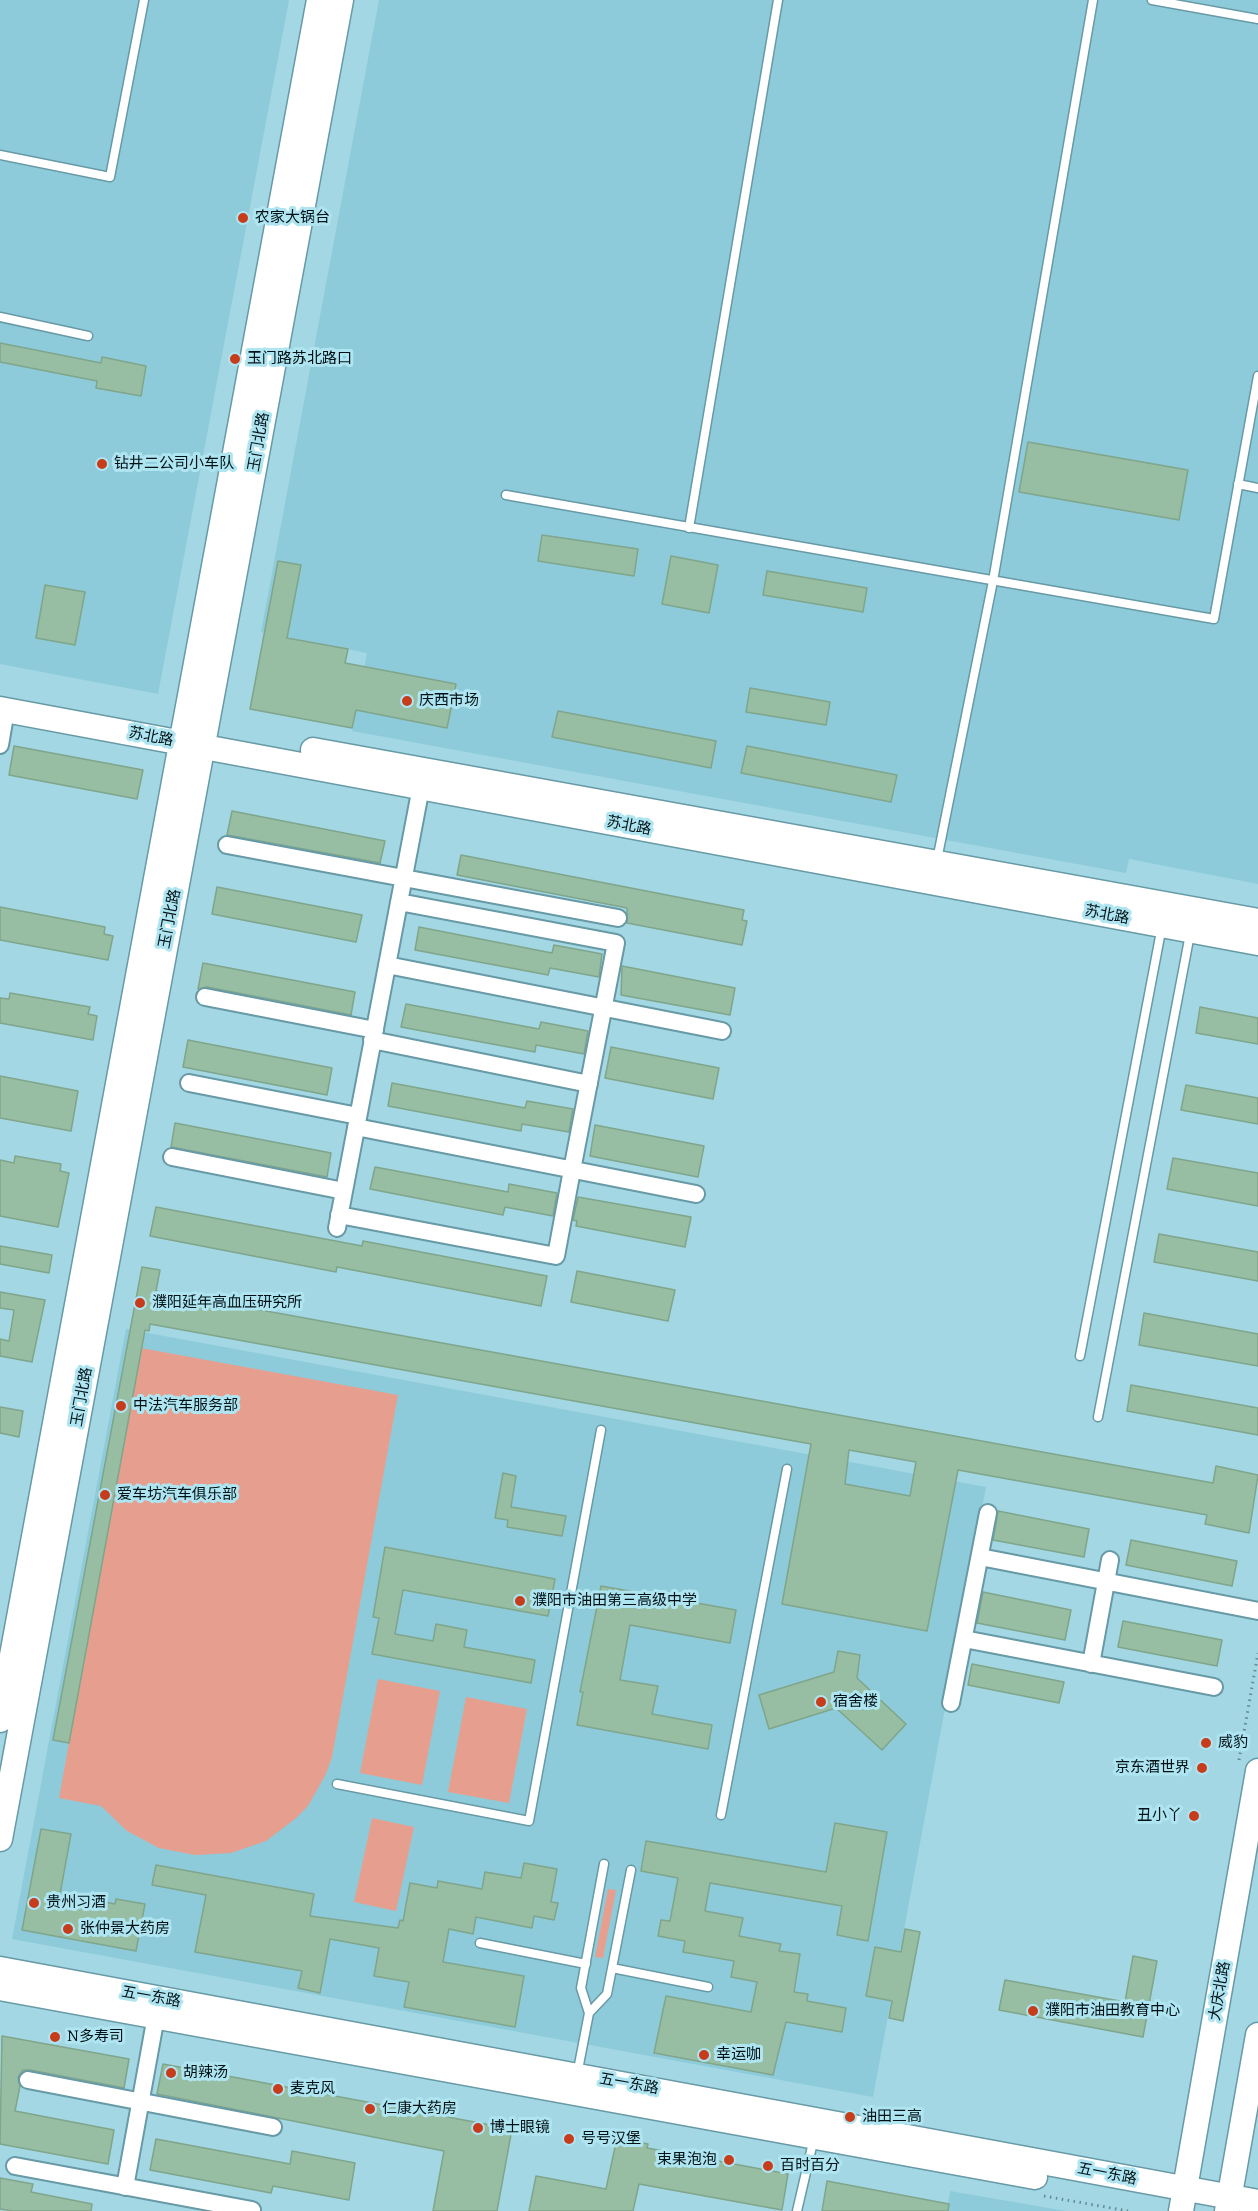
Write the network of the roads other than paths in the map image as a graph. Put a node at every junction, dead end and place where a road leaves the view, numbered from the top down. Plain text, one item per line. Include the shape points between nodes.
1 (144, 0) edge
2 (319, 0) edge
3 (340, 0) edge
4 (778, 0) edge
5 (1093, 0) edge
6 (1152, 0) edge
7 (1258, 19) edge
8 (0, 155) edge
9 (0, 317) edge
10 (88, 336) dead end
11 (1258, 376) edge
12 (1238, 484) junction
13 (1258, 488) edge
14 (506, 495) dead end
15 (689, 528) junction
16 (993, 581) junction
17 (2, 704) edge
18 (193, 737) junction
19 (0, 745) edge
20 (421, 787) junction
21 (226, 845) dead end
22 (936, 864) junction
23 (404, 877) junction
24 (399, 902) junction
25 (618, 918) dead end
26 (1258, 921) edge
27 (1162, 925) junction
28 (1190, 930) junction
29 (1258, 943) edge
30 (387, 965) junction
31 (205, 997) dead end
32 (603, 1007) junction
33 (722, 1032) dead end
34 (373, 1035) junction
35 (189, 1083) dead end
36 (589, 1084) junction
37 (357, 1122) junction
38 (172, 1157) dead end
39 (572, 1170) junction
40 (344, 1191) junction
41 (696, 1194) dead end
42 (1080, 1356) dead end
43 (1098, 1417) dead end
44 (602, 1430) dead end
45 (787, 1469) dead end
46 (988, 1513) dead end
47 (980, 1557) junction
48 (1110, 1560) dead end
49 (1106, 1582) junction
50 (1258, 1611) edge
51 (964, 1639) junction
52 (1091, 1664) junction
53 (1214, 1687) dead end
54 (951, 1702) dead end
55 (0, 1720) edge
56 (1258, 1772) edge
57 (337, 1784) dead end
58 (721, 1815) dead end
59 (0, 1839) edge
60 (604, 1864) dead end
61 (631, 1870) dead end
62 (480, 1944) dead end
63 (586, 1964) junction
64 (612, 1968) junction
65 (0, 1969) edge
66 (708, 1987) dead end
67 (0, 1988) edge
68 (589, 2013) junction
69 (156, 2016) junction
70 (1258, 2035) edge
71 (27, 2080) dead end
72 (575, 2083) junction
73 (140, 2102) junction
74 (273, 2127) dead end
75 (814, 2138) junction
76 (15, 2166) dead end
77 (125, 2187) junction
78 (1183, 2201) edge
79 (1258, 2202) edge
80 (1226, 2206) edge
81 (252, 2210) edge
82 (797, 2211) edge

1 - 8 lane via 110,177
2 - 18 street, 玉门北路
3 - 18 street, 玉门北路
4 - 15 lane
5 - 16 lane
6 - 7 lane
9 - 10 lane
11 - 12 lane
12 - 13 lane
12 - 16 lane via 1214,619
14 - 15 lane
15 - 16 lane
16 - 22 lane
17 - 18 street, 苏北路
17 - 19 street
18 - 20 street, 苏北路
18 - 22 street, 苏北路
18 - 55 street, 玉门北路
18 - 59 street, 玉门北路
20 - 23 street
20 - 27 street, 苏北路
21 - 23 street
22 - 26 street, 苏北路
23 - 24 street
23 - 25 street
24 - 30 street
24 - 32 street via 616,943
27 - 28 street, 苏北路
27 - 42 lane
28 - 29 street, 苏北路
28 - 43 lane
30 - 32 street
30 - 34 street
31 - 34 street
32 - 33 street
32 - 36 street
34 - 36 street
34 - 37 street
35 - 37 street
36 - 39 street
37 - 39 street
37 - 40 street
38 - 40 street
39 - 40 street via 556,1256 338,1222
39 - 41 street
44 - 57 lane via 529,1821
45 - 58 lane
46 - 47 street
47 - 49 street
47 - 51 street
48 - 49 street
49 - 50 street
49 - 52 street
51 - 52 street
51 - 54 street
52 - 53 street
56 - 78 street, 大庆北路
60 - 63 lane
61 - 64 lane
62 - 63 lane
63 - 68 lane via 581,1988
64 - 66 lane
64 - 68 lane via 607,1994
65 - 72 street, 五一东路
67 - 69 street, 五一东路
68 - 72 lane
69 - 72 street, 五一东路
69 - 73 street
70 - 80 street
71 - 73 street
72 - 75 street, 五一东路
72 - 78 street, 五一东路
73 - 74 street
73 - 77 street
75 - 78 street, 五一东路
75 - 82 lane
76 - 77 street
77 - 81 street
78 - 80 street, 五一东路
79 - 80 street, 五一东路

